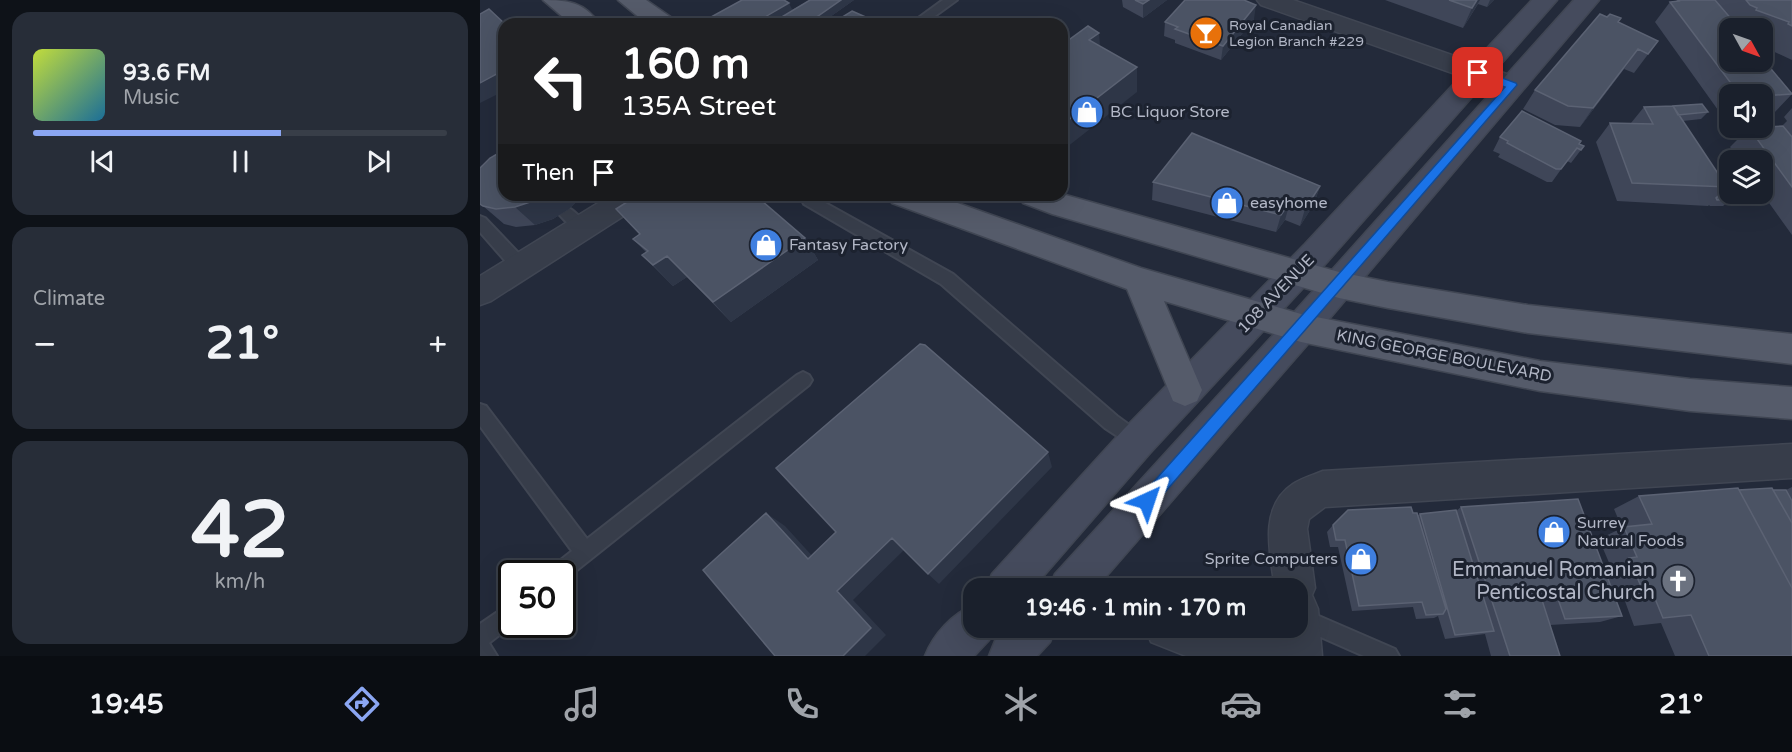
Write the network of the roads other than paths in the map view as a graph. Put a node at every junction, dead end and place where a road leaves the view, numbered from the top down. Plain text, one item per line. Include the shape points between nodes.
1 (555, 0) edge
2 (630, 0) edge
3 (951, 0) edge
4 (1269, 0) edge
5 (1545, 0) edge
6 (1587, 0) edge
7 (579, 18) edge
8 (655, 18) edge
9 (925, 18) edge
10 (1478, 73) junction
11 (1512, 85) junction
12 (619, 201) edge
13 (811, 201) edge
14 (919, 201) edge
15 (1049, 201) edge
16 (480, 222) edge
17 (520, 267) junction
18 (1297, 273) junction
19 (1139, 280) junction
20 (1339, 285) junction
21 (480, 292) edge
22 (1257, 315) junction
23 (1301, 328) junction
24 (1792, 349) edge
25 (803, 380) dead end
26 (1185, 390) junction
27 (1792, 403) edge
28 (480, 412) edge
29 (1137, 441) junction
30 (1792, 461) edge
31 (585, 553) junction
32 (576, 560) edge
33 (1015, 578) edge
34 (1078, 578) edge
35 (1293, 578) edge
36 (1308, 622) edge
37 (498, 623) edge
38 (480, 637) edge
39 (963, 637) edge
40 (1026, 638) edge
41 (1202, 638) edge
42 (480, 647) edge
43 (486, 656) edge
44 (946, 656) edge
45 (1010, 656) edge
46 (1285, 656) edge
47 (1388, 656) edge

1 - 7 main road
2 - 8 main road
3 - 9 lane
4 - 10 street
5 - 10 main road, 108 AVENUE
6 - 11 main road
10 - 11 street
10 - 18 main road, 108 AVENUE
11 - 20 main road
12 - 17 street via 573,220
13 - 29 lane via 947,279
14 - 19 main road, KING GEORGE BOULEVARD
15 - 18 main road
16 - 17 lane
17 - 21 street
18 - 20 main road
18 - 22 main road, 108 AVENUE
19 - 22 main road, KING GEORGE BOULEVARD
19 - 26 main road
20 - 23 main road
20 - 24 main road via 1528,318
22 - 23 main road, KING GEORGE BOULEVARD
22 - 26 main road, 108 AVENUE
23 - 27 main road, KING GEORGE BOULEVARD via 1540,376
23 - 34 main road
25 - 31 lane
26 - 29 main road, 108 AVENUE
28 - 31 lane
29 - 33 main road, 108 AVENUE
30 - 35 street via 1323,489 1310,493 1290,511 1287,524
31 - 32 lane
36 - 47 lane
37 - 38 lane
39 - 44 main road
40 - 45 main road
41 - 46 street
42 - 43 lane

